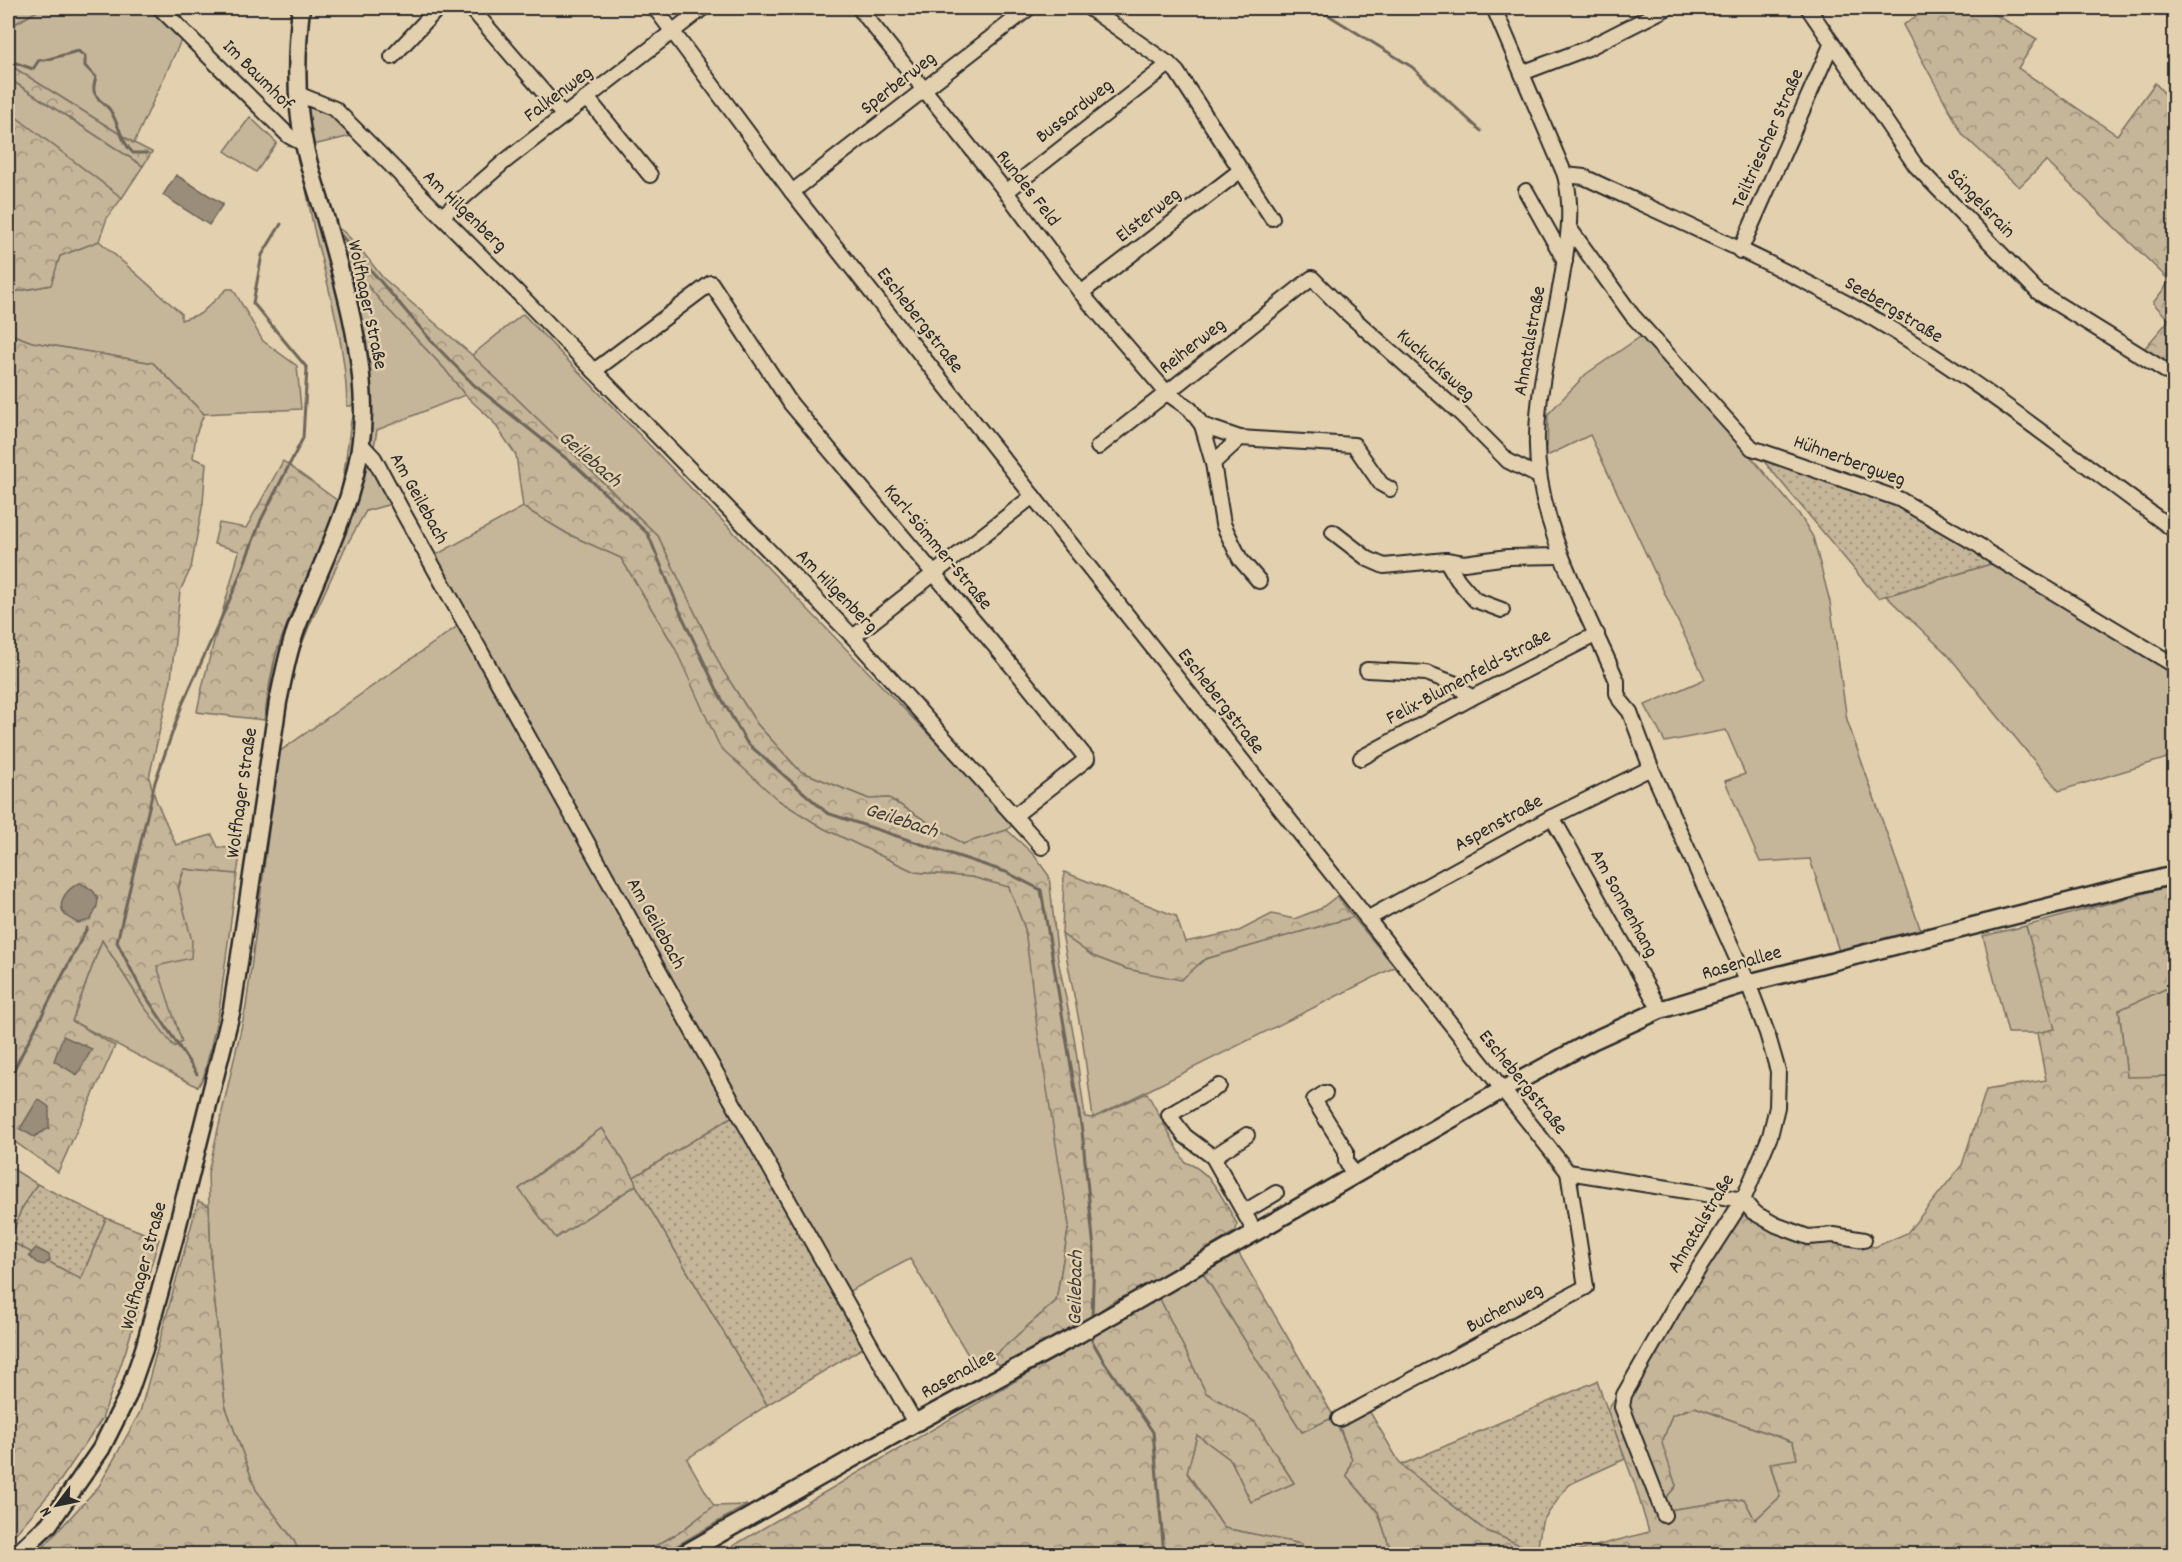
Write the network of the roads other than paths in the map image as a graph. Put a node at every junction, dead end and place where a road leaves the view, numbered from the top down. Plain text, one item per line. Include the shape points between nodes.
1 (159, 8) edge
2 (301, 8) edge
3 (438, 8) edge
4 (471, 8) edge
5 (655, 8) edge
6 (703, 8) edge
7 (859, 8) edge
8 (1029, 8) edge
9 (1089, 8) edge
10 (1494, 8) edge
11 (1667, 8) edge
12 (1808, 8) edge
13 (672, 33) junction
14 (1832, 43) junction
15 (392, 57) dead end
16 (1169, 64) junction
17 (1522, 73) junction
18 (923, 90) junction
19 (298, 94) junction
20 (588, 99) junction
21 (564, 116) junction
22 (304, 144) junction
23 (1240, 170) junction
24 (650, 175) dead end
25 (1565, 175) junction
26 (1526, 191) dead end
27 (792, 192) junction
28 (1006, 192) junction
29 (442, 216) junction
30 (1272, 218) dead end
31 (1570, 229) junction
32 (1740, 251) junction
33 (1565, 261) junction
34 (1312, 278) joint
35 (1082, 292) junction
36 (594, 371) junction
37 (2175, 376) edge
38 (1167, 393) junction
39 (1202, 425) junction
40 (1240, 438) junction
41 (361, 444) junction
42 (1098, 447) dead end
43 (1213, 463) junction
44 (1538, 476) junction
45 (1390, 489) dead end
46 (1033, 496) junction
47 (2175, 530) edge
48 (1333, 532) dead end
49 (1561, 556) junction
50 (1446, 560) junction
51 (933, 574) junction
52 (1258, 581) dead end
53 (1502, 610) dead end
54 (1597, 634) junction
55 (853, 637) junction
56 (2175, 665) edge
57 (1367, 670) dead end
58 (1471, 698) junction
59 (1360, 758) dead end
60 (1652, 768) junction
61 (1014, 816) junction
62 (1552, 817) junction
63 (1042, 847) dead end
64 (2175, 875) edge
65 (1367, 919) junction
66 (1748, 983) junction
67 (1660, 1010) junction
68 (1219, 1086) dead end
69 (1502, 1090) junction
70 (1325, 1093) dead end
71 (1246, 1135) dead end
72 (1213, 1157) junction
73 (1568, 1172) junction
74 (1354, 1176) junction
75 (1276, 1193) dead end
76 (1743, 1200) junction
77 (1244, 1212) junction
78 (1255, 1232) junction
79 (1864, 1240) dead end
80 (1339, 1419) dead end
81 (915, 1423) junction
82 (1664, 1515) dead end
83 (17, 1554) edge
84 (684, 1554) edge

1 - 22 street, Im Baumhof via 289,136
2 - 19 main road, Wolfhager Straße
3 - 15 street
4 - 21 street
5 - 13 street, Eschebergstraße
6 - 13 street, Falkenweg
7 - 18 street, Rundes Feld
8 - 18 street, Sperberweg
9 - 16 street
10 - 17 street, Ahnatalstraße
11 - 17 street via 1588,48
12 - 14 street, Sängelsrain
13 - 20 street, Falkenweg
13 - 27 street, Eschebergstraße
14 - 32 street, Teiltriescher Straße
14 - 37 street, Sängelsrain via 1916,166 2038,292
16 - 23 street via 1178,72
16 - 28 street, Bussardweg
17 - 25 street, Ahnatalstraße
18 - 27 street, Sperberweg
18 - 28 street, Rundes Feld
19 - 22 main road, Wolfhager Straße
19 - 29 street, Am Hilgenberg via 335,109
20 - 21 street, Falkenweg
20 - 24 street
21 - 29 street, Falkenweg
22 - 41 main road, Wolfhager Straße via 347,300 362,380
23 - 30 street
23 - 35 street, Elsterweg
25 - 31 street, Ahnatalstraße
25 - 32 street, Seebergstraße via 1584,177
26 - 33 street
27 - 46 street, Eschebergstraße
28 - 35 street, Rundes Feld
29 - 36 street, Am Hilgenberg
31 - 33 street, Ahnatalstraße
31 - 56 street, Hühnerbergweg via 1632,315 1752,448 1899,499
32 - 47 street, Seebergstraße via 1846,303 1984,390
33 - 44 street, Ahnatalstraße via 1540,401
34 - 38 street, Reiherweg
34 - 44 street, Kuckucksweg via 1508,461
35 - 38 street, Rundes Feld
36 - 51 street, Karl-Sömmer-Straße via 711,283 790,404
36 - 55 street, Am Hilgenberg
38 - 39 street, Rundes Feld via 1190,408
38 - 42 street, Reiherweg
39 - 40 street
39 - 43 street
40 - 43 street
40 - 45 street via 1354,445 1381,484
41 - 81 street, Am Geilebach via 374,458
41 - 83 main road, Wolfhager Straße via 342,523 288,656 232,1009 144,1349 128,1395 101,1449 49,1524
43 - 52 street via 1223,524 1240,559
44 - 49 street, Ahnatalstraße
46 - 51 street
46 - 65 street, Eschebergstraße
48 - 50 street via 1368,559 1384,566
49 - 50 street via 1464,563
49 - 54 street, Ahnatalstraße
50 - 53 street via 1475,600
51 - 55 street
51 - 61 street, Karl-Sömmer-Straße via 1087,759
54 - 58 street, Felix-Blumenfeld-Straße
54 - 60 street, Ahnatalstraße via 1617,681 1629,696 1630,712
55 - 61 street, Am Hilgenberg
57 - 58 street via 1426,673 1455,684
58 - 59 street, Felix-Blumenfeld-Straße
60 - 62 street, Aspenstraße
60 - 66 street, Ahnatalstraße
61 - 63 street, Am Hilgenberg
62 - 65 street, Aspenstraße
62 - 67 street, Am Sonnenhang
64 - 66 main road, Rasenallee
65 - 69 street, Eschebergstraße
66 - 67 main road, Rasenallee
66 - 76 street, Ahnatalstraße via 1778,1071 1777,1107 1770,1136
67 - 69 main road, Rasenallee via 1592,1041
68 - 72 street via 1169,1115 1185,1136
69 - 73 street, Eschebergstraße
69 - 74 main road, Rasenallee
70 - 74 street via 1314,1100 1346,1151 1346,1161
71 - 72 street
72 - 77 street
73 - 76 street
73 - 80 street, Buchenweg via 1586,1287
74 - 78 main road, Rasenallee
75 - 77 street
76 - 79 street via 1753,1212 1776,1226 1808,1238 1834,1235
76 - 82 street, Ahnatalstraße via 1679,1299 1624,1395 1622,1407
77 - 78 street
78 - 81 main road, Rasenallee
81 - 84 main road, Rasenallee

